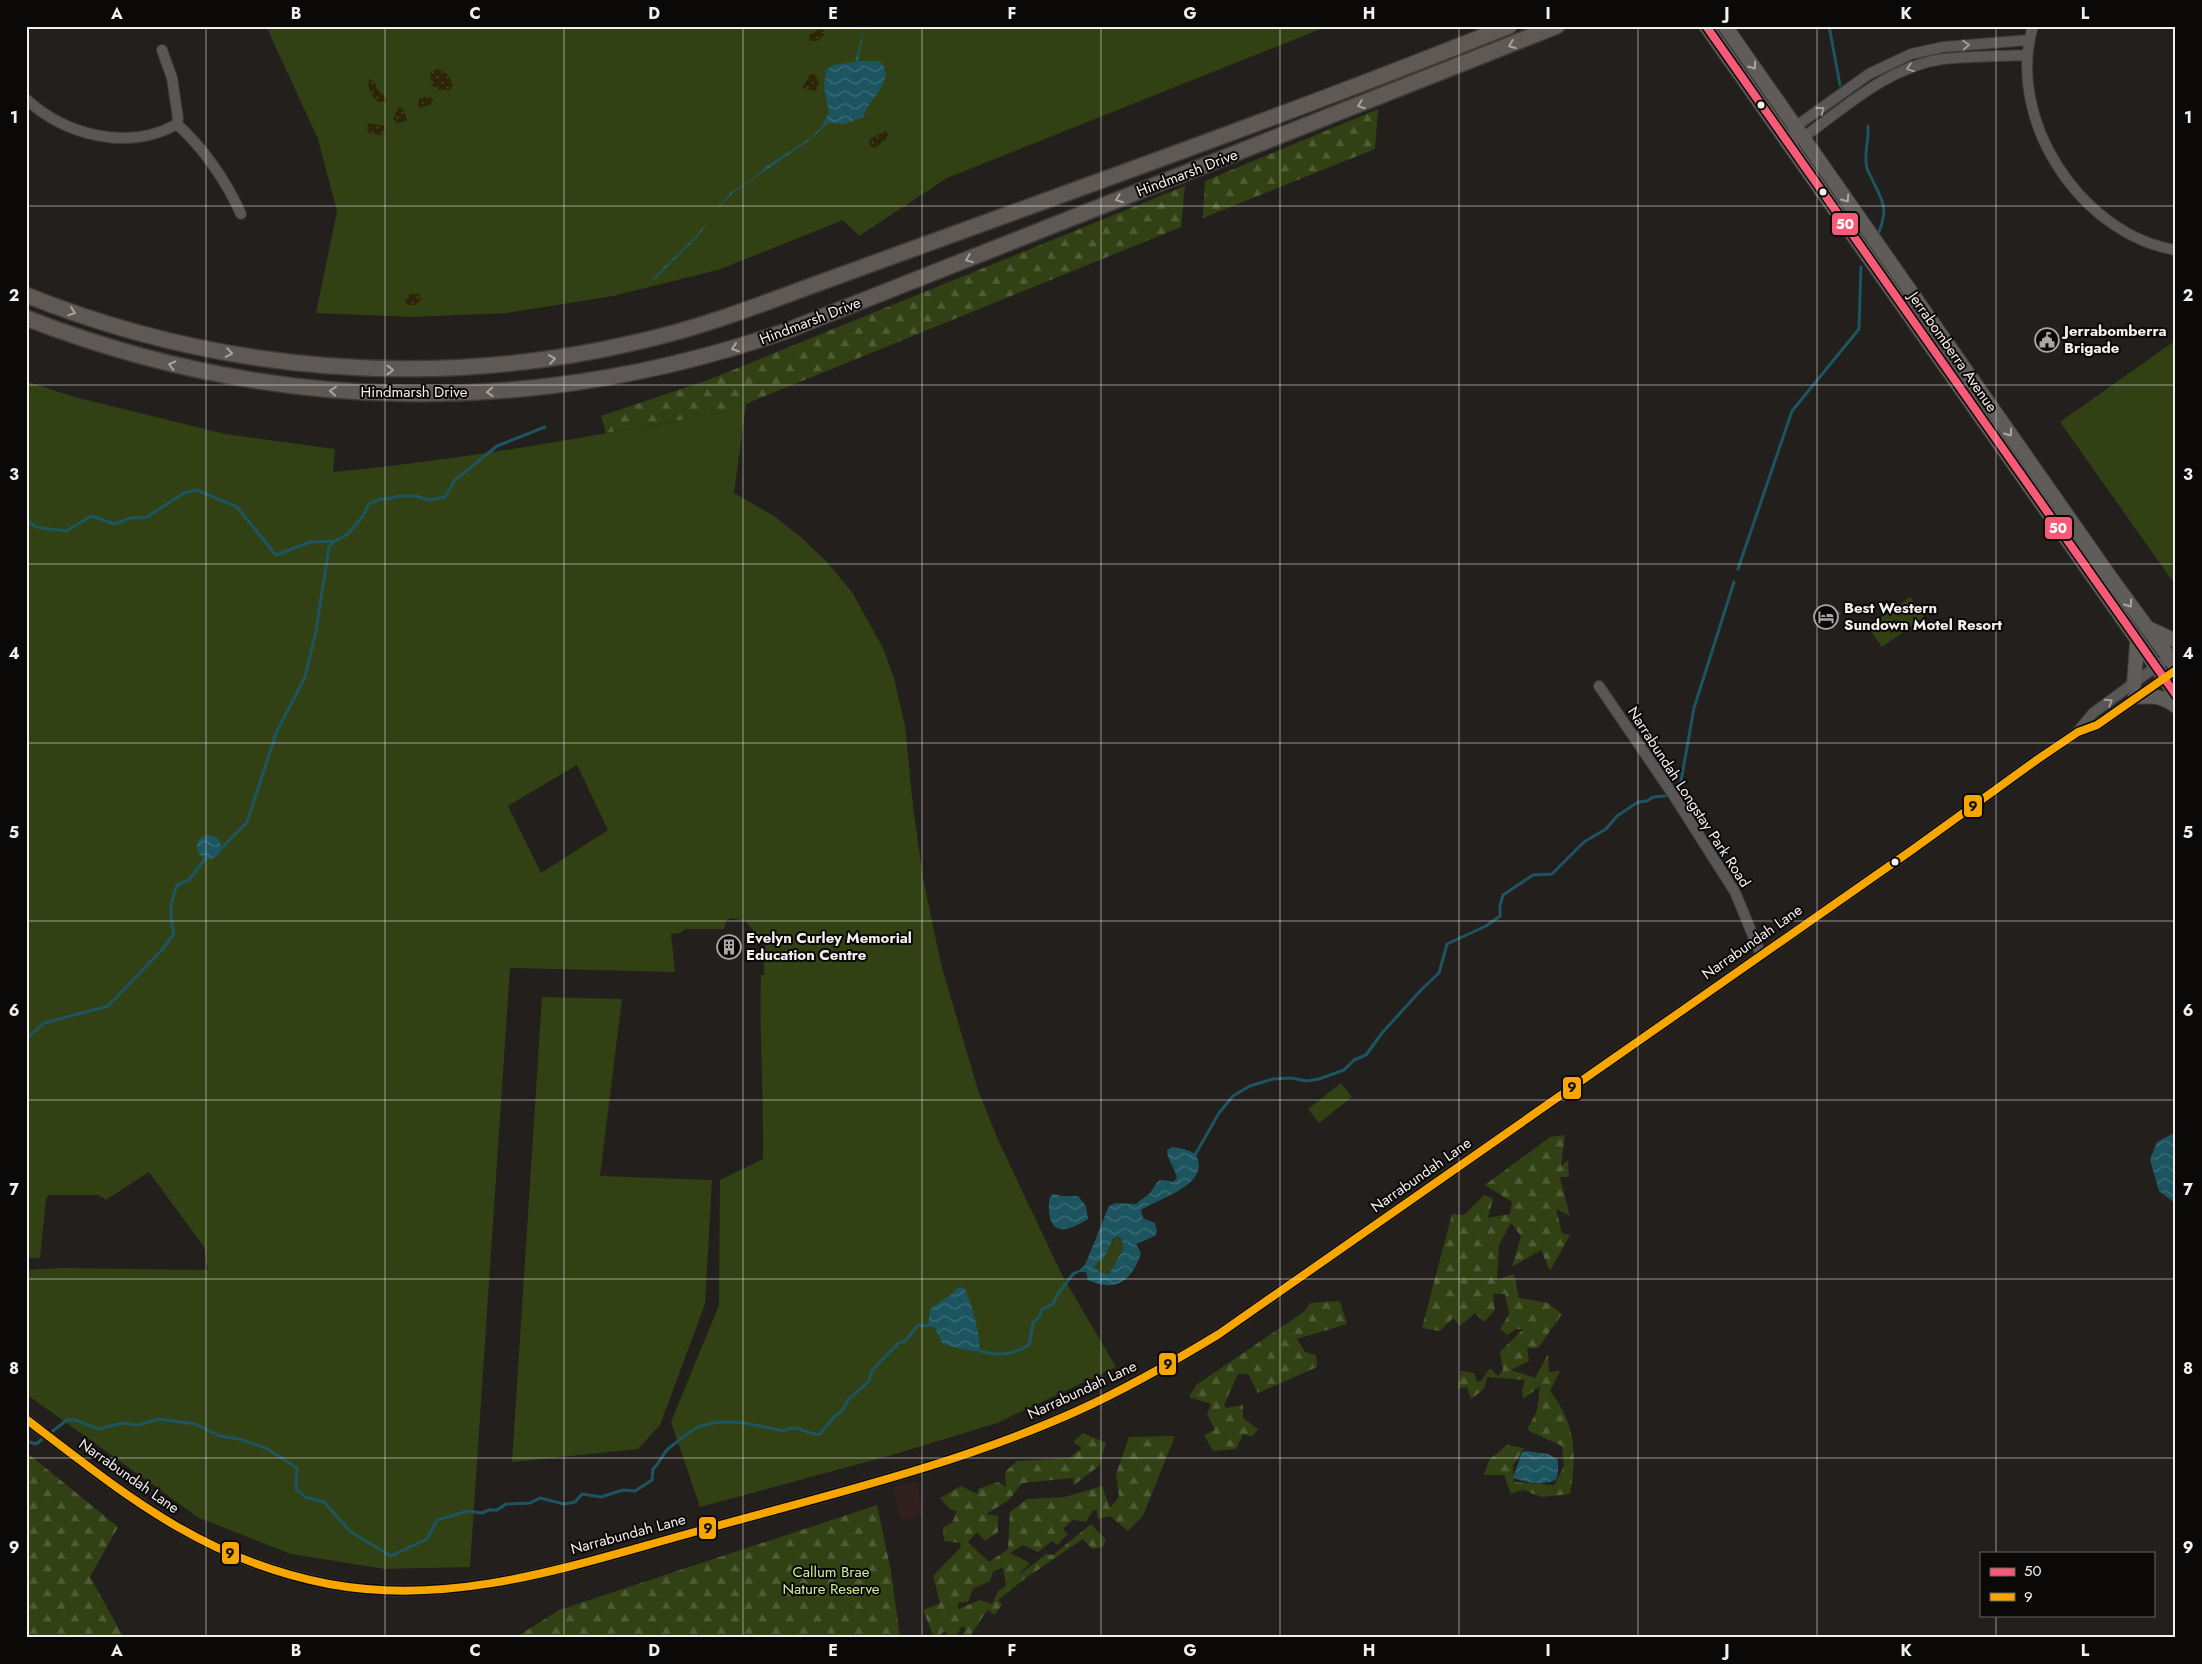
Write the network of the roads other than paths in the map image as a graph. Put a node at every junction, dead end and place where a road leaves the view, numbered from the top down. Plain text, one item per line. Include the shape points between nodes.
1 (1509, 26) edge
2 (1557, 26) edge
3 (1706, 26) edge
4 (1725, 26) edge
5 (2033, 26) edge
6 (2029, 40) junction
7 (162, 50) dead end
8 (2027, 55) junction
9 (26, 99) edge
10 (177, 124) junction
11 (1799, 132) junction
12 (1786, 142) junction
13 (1189, 149) junction
14 (1815, 155) junction
15 (1802, 165) junction
16 (1198, 168) junction
17 (242, 214) dead end
18 (2176, 250) edge
19 (26, 295) edge
20 (26, 318) edge
21 (2145, 626) junction
22 (2176, 641) edge
23 (2137, 643) junction
24 (2169, 665) edge
25 (1599, 686) dead end
26 (2135, 691) junction
27 (2176, 696) edge
28 (2176, 706) edge
29 (1761, 955) junction
30 (26, 1418) edge

1 - 13 main road, Hindmarsh Drive
2 -> 16 main road, Hindmarsh Drive
3 - 12 street, Jerrabomberra Avenue
4 -> 11 street, Jerrabomberra Avenue
5 - 6 street
6 - 8 street
11 -> 6 street via 1816,114 1869,74 1911,54 1943,46
7 - 10 street via 172,78
8 -> 11 street via 1943,59 1914,66 1877,84
8 - 18 street via 2037,122 2046,146 2072,186 2105,219 2130,236
9 - 10 street via 60,122 100,136 143,135
10 - 17 street via 224,181
11 - 12 street
11 - 14 street, Jerrabomberra Avenue
12 - 15 street, Jerrabomberra Avenue
13 - 16 main road
19 -> 13 main road, Hindmarsh Drive via 118,328 254,358 391,370 527,362 609,348 685,330
14 - 15 street
14 -> 21 street, Jerrabomberra Avenue
15 - 23 street, Jerrabomberra Avenue
16 -> 20 main road, Hindmarsh Drive via 753,342 667,366 522,390 372,394 290,387 157,361 94,343
21 - 22 street
21 - 24 street, Jerrabomberra Avenue
23 - 24 street, Jerrabomberra Avenue
23 - 26 street
24 - 26 street, Narrabundah Lane
24 - 27 street, Jerrabomberra Avenue
25 - 29 street, Narrabundah Longstay Park Road via 1735,892
26 - 28 street via 2163,698
26 - 29 street, Narrabundah Lane via 2097,725 2078,732
29 - 30 street, Narrabundah Lane via 1262,1306 1118,1392 1055,1421 947,1461 538,1575 469,1588 406,1591 351,1587 274,1570 215,1547 167,1522 112,1485

